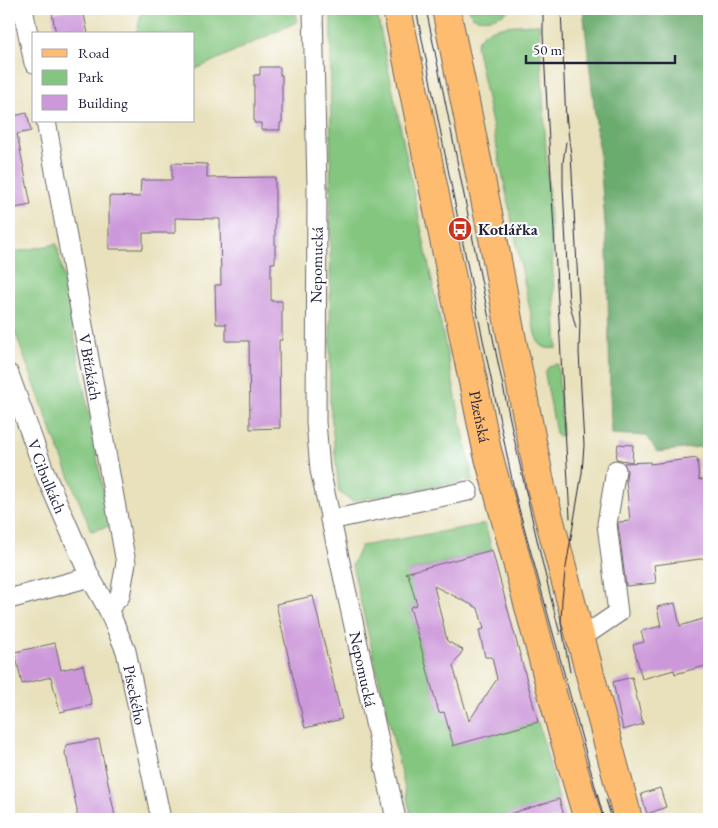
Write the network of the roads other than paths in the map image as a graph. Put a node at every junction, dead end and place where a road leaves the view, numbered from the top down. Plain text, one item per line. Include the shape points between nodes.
1 (23, 9) edge
2 (313, 9) edge
3 (397, 9) edge
4 (446, 9) edge
5 (32, 53) edge
6 (46, 122) edge
7 (9, 374) edge
8 (616, 470) dead end
9 (468, 490) dead end
10 (330, 520) junction
11 (90, 577) junction
12 (9, 599) edge
13 (108, 609) junction
14 (581, 638) junction
15 (161, 819) edge
16 (396, 819) edge
17 (588, 819) edge
18 (628, 819) edge

1 - 5 street
2 - 10 street, Nepomucká via 317,186 316,422 320,470
3 - 17 main road, Plzeňská via 487,450
4 - 14 main road via 541,487
6 - 13 street, V Břízkách via 126,563 120,596
7 - 11 street, V Cibulkách via 46,476
8 - 14 street via 607,524 618,613
9 - 10 street
10 - 16 street, Nepomucká
11 - 12 street
11 - 13 street, Píseckého
13 - 15 street, Píseckého via 126,651
14 - 18 main road

